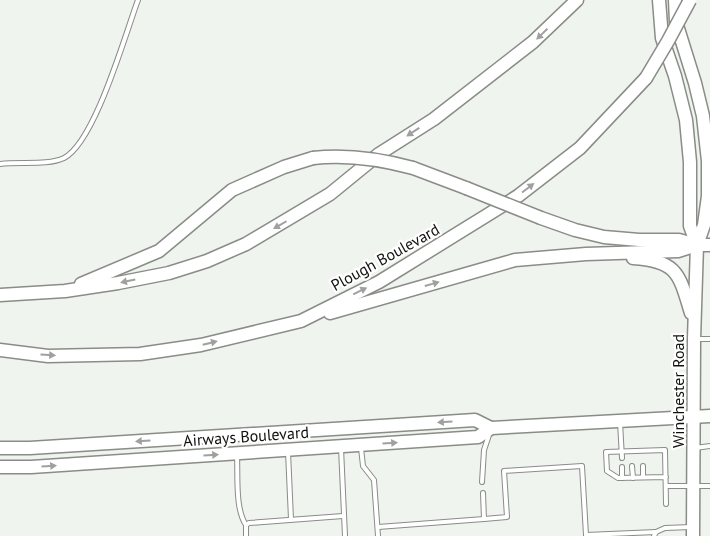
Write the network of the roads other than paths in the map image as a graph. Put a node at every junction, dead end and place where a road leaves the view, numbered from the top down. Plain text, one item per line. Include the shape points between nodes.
1 (138, 0) edge
2 (577, 0) edge
3 (659, 0) edge
4 (674, 0) edge
5 (690, 0) edge
6 (710, 125) edge
7 (708, 161) junction
8 (0, 164) edge
9 (709, 201) edge
10 (704, 245) edge
11 (586, 254) junction
12 (65, 291) junction
13 (0, 295) edge
14 (301, 321) junction
15 (695, 323) junction
16 (694, 339) junction
17 (710, 339) edge
18 (0, 350) edge
19 (695, 416) junction
20 (710, 416) edge
21 (620, 421) junction
22 (492, 428) junction
23 (361, 445) junction
24 (341, 446) junction
25 (710, 446) edge
26 (0, 448) edge
27 (694, 448) junction
28 (288, 450) junction
29 (642, 450) junction
30 (621, 451) junction
31 (632, 451) junction
32 (237, 453) junction
33 (643, 456) dead end
34 (632, 457) dead end
35 (622, 458) dead end
36 (632, 466) dead end
37 (643, 466) dead end
38 (0, 467) edge
39 (622, 467) dead end
40 (644, 477) junction
41 (666, 477) junction
42 (622, 478) junction
43 (633, 478) junction
44 (482, 482) dead end
45 (666, 486) junction
46 (694, 486) junction
47 (710, 486) edge
48 (483, 493) dead end
49 (666, 504) dead end
50 (344, 516) junction
51 (484, 519) junction
52 (291, 520) junction
53 (246, 525) junction
54 (378, 527) junction
55 (693, 532) edge
56 (655, 534) edge
57 (246, 536) edge
58 (345, 536) edge
59 (378, 536) edge

1 - 8 lane via 96,116 80,144 64,158
2 -> 12 main road via 533,42 434,119 380,154 330,194 246,244 169,273
3 - 10 main road, Winchester Road via 662,38 686,120 690,226
4 - 7 main road, Winchester Road via 676,22 703,116
14 -> 5 main road, Plough Boulevard, bridge via 379,282 518,196 580,148 646,78
6 - 7 main road
7 - 9 main road, Winchester Road
9 - 10 main road, Winchester Road
10 - 11 main road via 678,251
10 - 12 main road, bridge via 679,240 604,237 541,218 414,168 381,160 333,156 284,167 232,190 159,252
10 - 15 main road, Winchester Road
14 -> 11 main road via 515,260
11 - 15 main road via 641,258 665,264 677,273
12 - 13 main road
18 -> 14 main road, Plough Boulevard via 48,356 140,354 201,346
15 - 16 main road, Winchester Road
16 - 17 lane
16 - 19 main road, Winchester Road
19 - 20 main road, Airways Boulevard
19 - 21 main road, Airways Boulevard
19 - 27 main road, Winchester Road
21 - 22 main road, Airways Boulevard
21 - 30 lane
23 -> 22 main road, Airways Boulevard via 478,437
22 -> 26 main road, Airways Boulevard via 475,420
22 - 44 lane via 484,450
23 - 24 main road, Airways Boulevard
23 - 54 lane via 363,466 374,480
24 - 28 main road, Airways Boulevard
24 - 50 lane
25 - 27 lane
27 - 46 main road, Winchester Road
28 - 32 main road, Airways Boulevard
28 - 52 lane
29 - 31 lane
29 - 33 lane
29 - 41 lane via 665,450
30 - 31 lane
30 - 35 lane
30 - 42 lane via 606,452 607,471
31 - 34 lane
38 -> 32 main road, Airways Boulevard
32 - 53 lane via 240,506
36 - 43 lane
37 - 40 lane
39 - 42 lane
40 - 41 lane
40 - 43 lane
41 - 45 lane
42 - 43 lane
45 - 46 lane
45 - 49 lane
46 - 47 lane
46 - 55 main road, Winchester Road
48 - 51 lane
50 - 52 lane
50 - 58 lane
51 - 54 lane
51 - 56 lane via 507,517 504,471 582,466 586,535
52 - 53 lane
53 - 57 lane
54 - 59 lane
55 - 56 lane via 665,528

